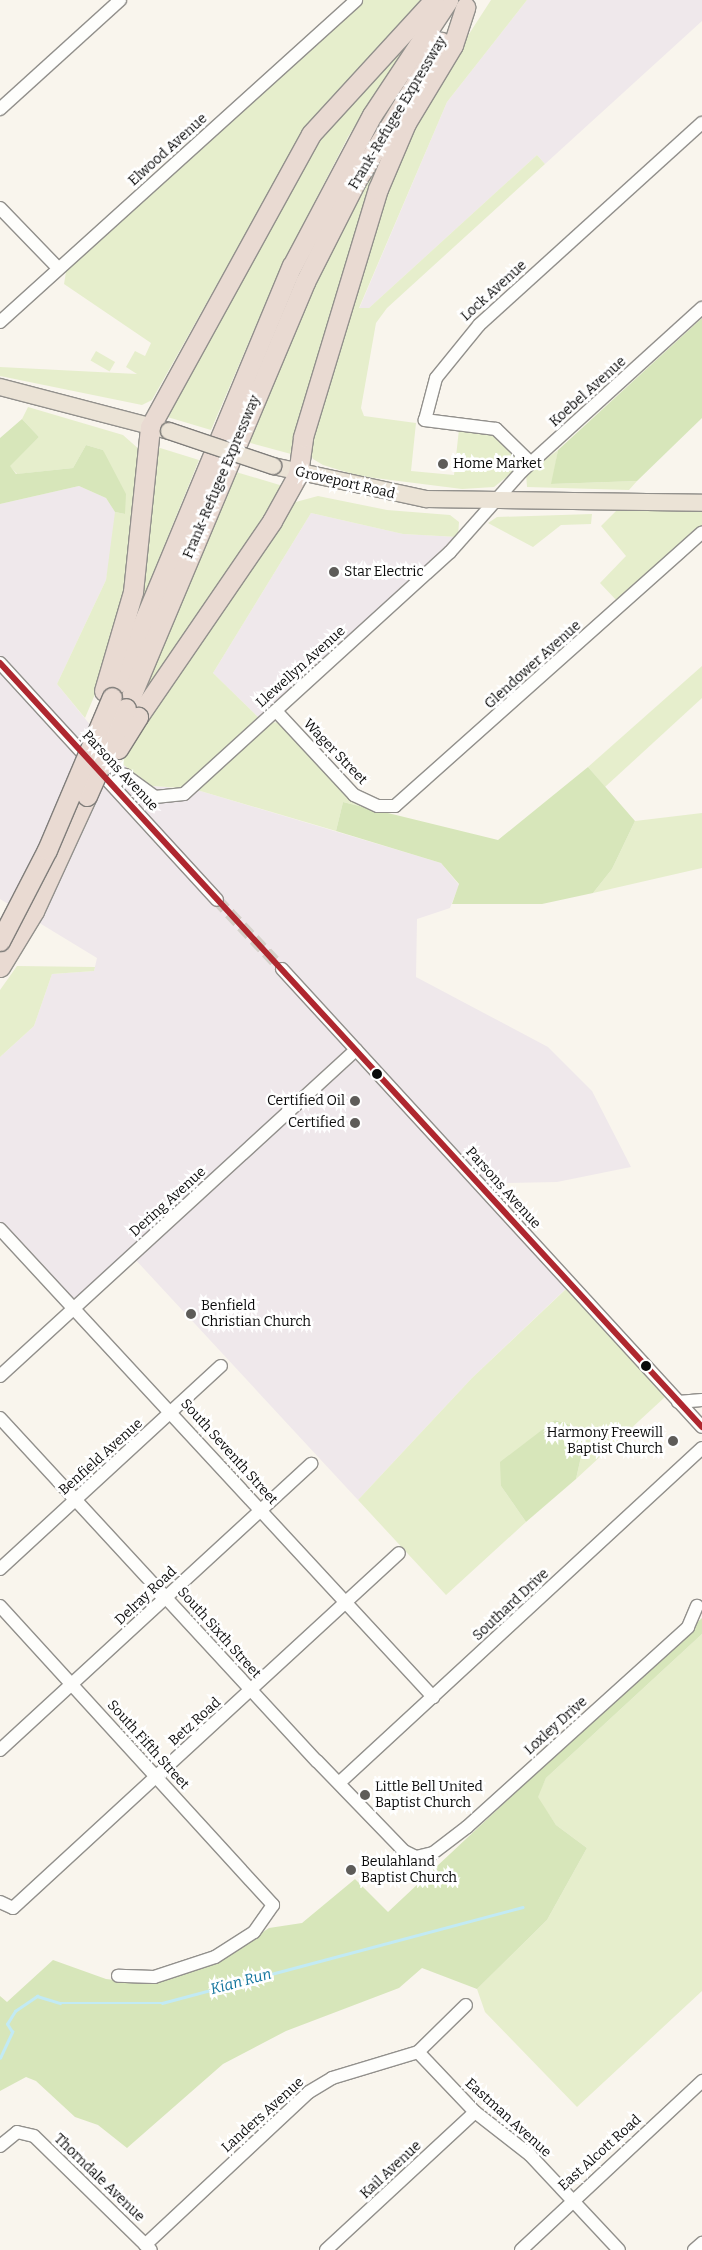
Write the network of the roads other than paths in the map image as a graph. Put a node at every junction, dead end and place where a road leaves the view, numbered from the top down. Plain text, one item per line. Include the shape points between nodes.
1 (120, 0) edge
2 (356, 0) edge
3 (434, 0) edge
4 (461, 2) edge
5 (0, 109) edge
6 (702, 123) edge
7 (0, 208) edge
8 (58, 268) junction
9 (702, 308) edge
10 (0, 322) edge
11 (0, 387) edge
12 (150, 427) junction
13 (531, 463) junction
14 (298, 474) junction
15 (497, 501) junction
16 (702, 503) edge
17 (702, 532) edge
18 (0, 663) edge
19 (120, 703) junction
20 (276, 711) junction
21 (113, 785) junction
22 (378, 806) joint
23 (217, 900) tunnel mouth
24 (0, 941) edge
25 (0, 967) edge
26 (282, 970) tunnel mouth
27 (356, 1050) junction
28 (0, 1229) edge
29 (75, 1307) junction
30 (222, 1366) dead end
31 (0, 1376) edge
32 (702, 1400) edge
33 (678, 1402) junction
34 (172, 1412) junction
35 (0, 1418) edge
36 (702, 1427) edge
37 (702, 1448) edge
38 (312, 1464) dead end
39 (76, 1499) junction
40 (261, 1510) junction
41 (399, 1553) dead end
42 (0, 1569) edge
43 (166, 1597) junction
44 (347, 1603) junction
45 (0, 1606) edge
46 (698, 1606) dead end
47 (72, 1685) junction
48 (251, 1691) junction
49 (433, 1697) junction
50 (0, 1750) edge
51 (156, 1778) junction
52 (339, 1783) junction
53 (422, 1858) joint
54 (4, 1906) edge
55 (118, 1976) dead end
56 (466, 2005) dead end
57 (418, 2052) junction
58 (702, 2081) edge
59 (475, 2112) junction
60 (0, 2146) edge
61 (571, 2200) junction
62 (702, 2243) edge
63 (148, 2247) edge
64 (326, 2250) edge
65 (521, 2250) edge
66 (619, 2250) edge
67 (694, 2250) edge

1 - 5 street
2 - 8 street, Elwood Avenue
3 - 12 highway via 311,134
4 - 14 highway via 453,45 406,123 381,181 306,428
4 - 19 highway, Frank-Refugee Expressway via 372,115 296,257
6 - 13 street, Lock Avenue via 479,325 436,378 425,420 496,428
7 - 8 street
8 - 10 street, Elwood Avenue
9 - 13 street, Koebel Avenue
11 - 12 main road, Groveport Road
12 - 14 main road, Groveport Road, bridge
12 - 19 highway
13 - 15 street, Koebel Avenue
14 - 15 main road, Groveport Road via 426,500
14 - 19 highway via 272,521
15 - 16 main road, Groveport Road
15 - 20 street, Llewellyn Avenue via 450,552
17 - 22 street, Glendower Avenue via 410,797 396,806
18 - 21 street, Parsons Avenue
19 - 24 highway, Frank-Refugee Expressway, bridge
19 - 25 highway, Frank-Refugee Expressway, bridge via 87,796 34,911
20 - 21 street, Llewellyn Avenue via 184,794 155,797 125,774
20 - 22 street, Wager Street via 343,786
21 - 23 street, Parsons Avenue
26 - 27 street, Parsons Avenue
27 - 29 street, Dering Avenue
27 - 33 street, Parsons Avenue
28 - 29 street, South Seventh Street
29 - 31 street, Dering Avenue
29 - 34 street, South Seventh Street
30 - 34 street, Benfield Avenue
32 - 33 street
33 - 36 street, Parsons Avenue
34 - 39 street, Benfield Avenue
34 - 40 street, South Seventh Street
35 - 39 street, South Sixth Street
37 - 49 street, Southard Drive
38 - 40 street, Delray Road
39 - 42 street, Benfield Avenue
39 - 43 street, South Sixth Street
40 - 43 street, Delray Road
40 - 44 street, South Seventh Street
41 - 44 street, Betz Road
43 - 47 street, Delray Road
43 - 48 street, South Sixth Street
44 - 48 street, Betz Road
44 - 49 street, South Seventh Street
45 - 47 street, South Fifth Street
46 - 53 street, Loxley Drive via 688,1626 467,1827
47 - 50 street, Delray Road
47 - 51 street, South Fifth Street
48 - 51 street, Betz Road
48 - 52 street, South Sixth Street
49 - 52 street, Southard Drive
51 - 54 street, Betz Road
51 - 55 street, South Fifth Street via 273,1905 254,1932 215,1957 154,1977
52 - 53 street, South Sixth Street via 404,1851
56 - 57 street, Landers Avenue
57 - 59 street, Eastman Avenue
57 - 63 street, Landers Avenue via 324,2081
58 - 61 street, East Alcott Road
59 - 61 street, Eastman Avenue via 514,2140
59 - 64 street, Kail Avenue
60 - 63 street, Thorndale Avenue via 24,2131 34,2136
61 - 65 street, East Alcott Road
61 - 66 street, Eastman Avenue
62 - 67 street

